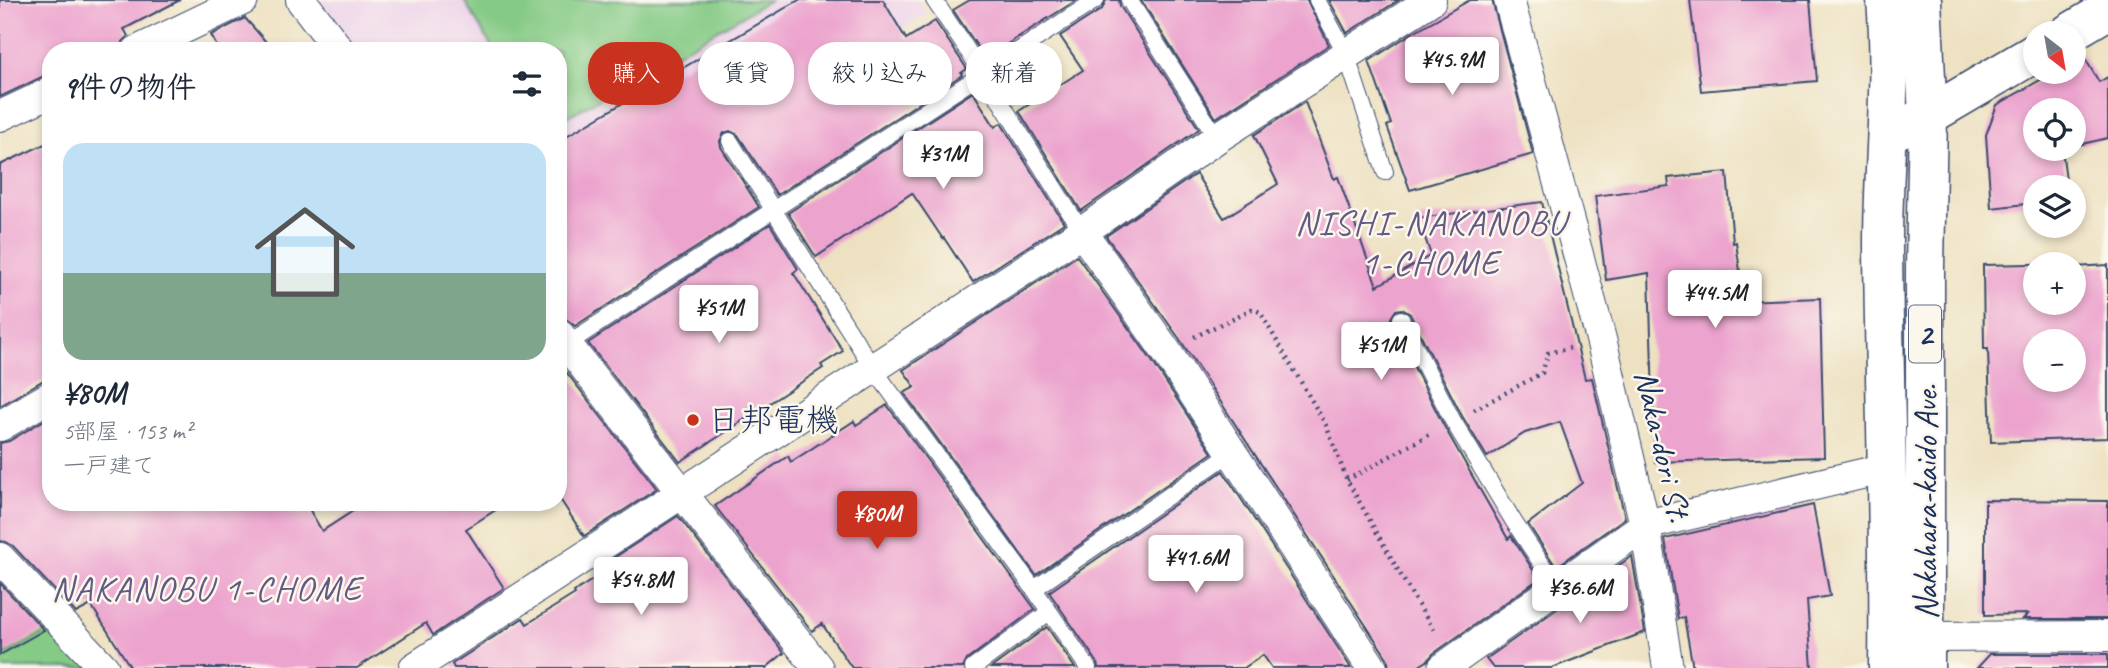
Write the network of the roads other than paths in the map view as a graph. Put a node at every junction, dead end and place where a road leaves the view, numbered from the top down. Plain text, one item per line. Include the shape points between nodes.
1 (243, 0) edge
2 (301, 0) edge
3 (934, 0) edge
4 (1096, 0) edge
5 (1129, 0) edge
6 (1317, 0) edge
7 (1431, 0) edge
8 (1509, 0) edge
9 (1886, 0) edge
10 (1922, 0) edge
11 (2108, 11) edge
12 (2086, 23) edge
13 (155, 42) edge
14 (333, 42) edge
15 (1030, 42) edge
16 (966, 48) edge
17 (1346, 54) junction
18 (2023, 60) edge
19 (966, 82) edge
20 (42, 96) edge
21 (1003, 105) edge
22 (0, 116) edge
23 (1928, 116) junction
24 (1887, 134) junction
25 (1217, 138) junction
26 (730, 141) dead end
27 (1385, 172) dead end
28 (773, 209) junction
29 (1082, 232) junction
30 (1401, 319) dead end
31 (567, 336) edge
32 (567, 345) edge
33 (873, 368) junction
34 (42, 401) edge
35 (0, 426) edge
36 (1232, 452) junction
37 (1887, 468) junction
38 (681, 493) junction
39 (1645, 525) junction
40 (0, 558) edge
41 (1557, 587) junction
42 (1034, 589) junction
43 (1049, 612) junction
44 (2108, 636) edge
45 (1925, 652) edge
46 (1448, 664) edge
47 (104, 668) edge
48 (414, 668) edge
49 (818, 668) edge
50 (973, 668) edge
51 (1088, 668) edge
52 (1372, 668) edge
53 (1668, 668) edge
54 (1888, 668) edge

1 - 13 street
2 - 14 street
3 - 16 lane
4 - 15 lane
5 - 25 lane
6 - 17 lane
7 - 17 street
8 - 39 street, Naka-dori St. via 1601,339
9 - 24 main road, Nakahara-kaido Ave. / 2
10 - 23 main road, Nakahara-kaido Ave. / 2
11 - 12 main road
17 - 25 street
17 - 27 lane
18 - 23 main road
19 - 28 lane
20 - 22 street
21 - 29 lane
23 - 24 main road
23 - 45 main road, Nakahara-kaido Ave. / 2
24 - 37 main road, Nakahara-kaido Ave. / 2 via 1883,224
25 - 29 street
26 - 28 lane
28 - 31 lane
28 - 33 lane
29 - 33 street
29 - 36 street
30 - 41 lane via 1453,421
32 - 38 street
33 - 38 street
33 - 42 lane
34 - 35 street
36 - 42 lane
36 - 52 street
37 - 39 street
37 - 54 main road, Nakahara-kaido Ave. / 2
38 - 48 street
38 - 49 street
39 - 41 street
39 - 53 street, Naka-dori St.
40 - 47 street
41 - 46 street
42 - 43 lane
43 - 50 lane
43 - 51 lane
44 - 45 street

